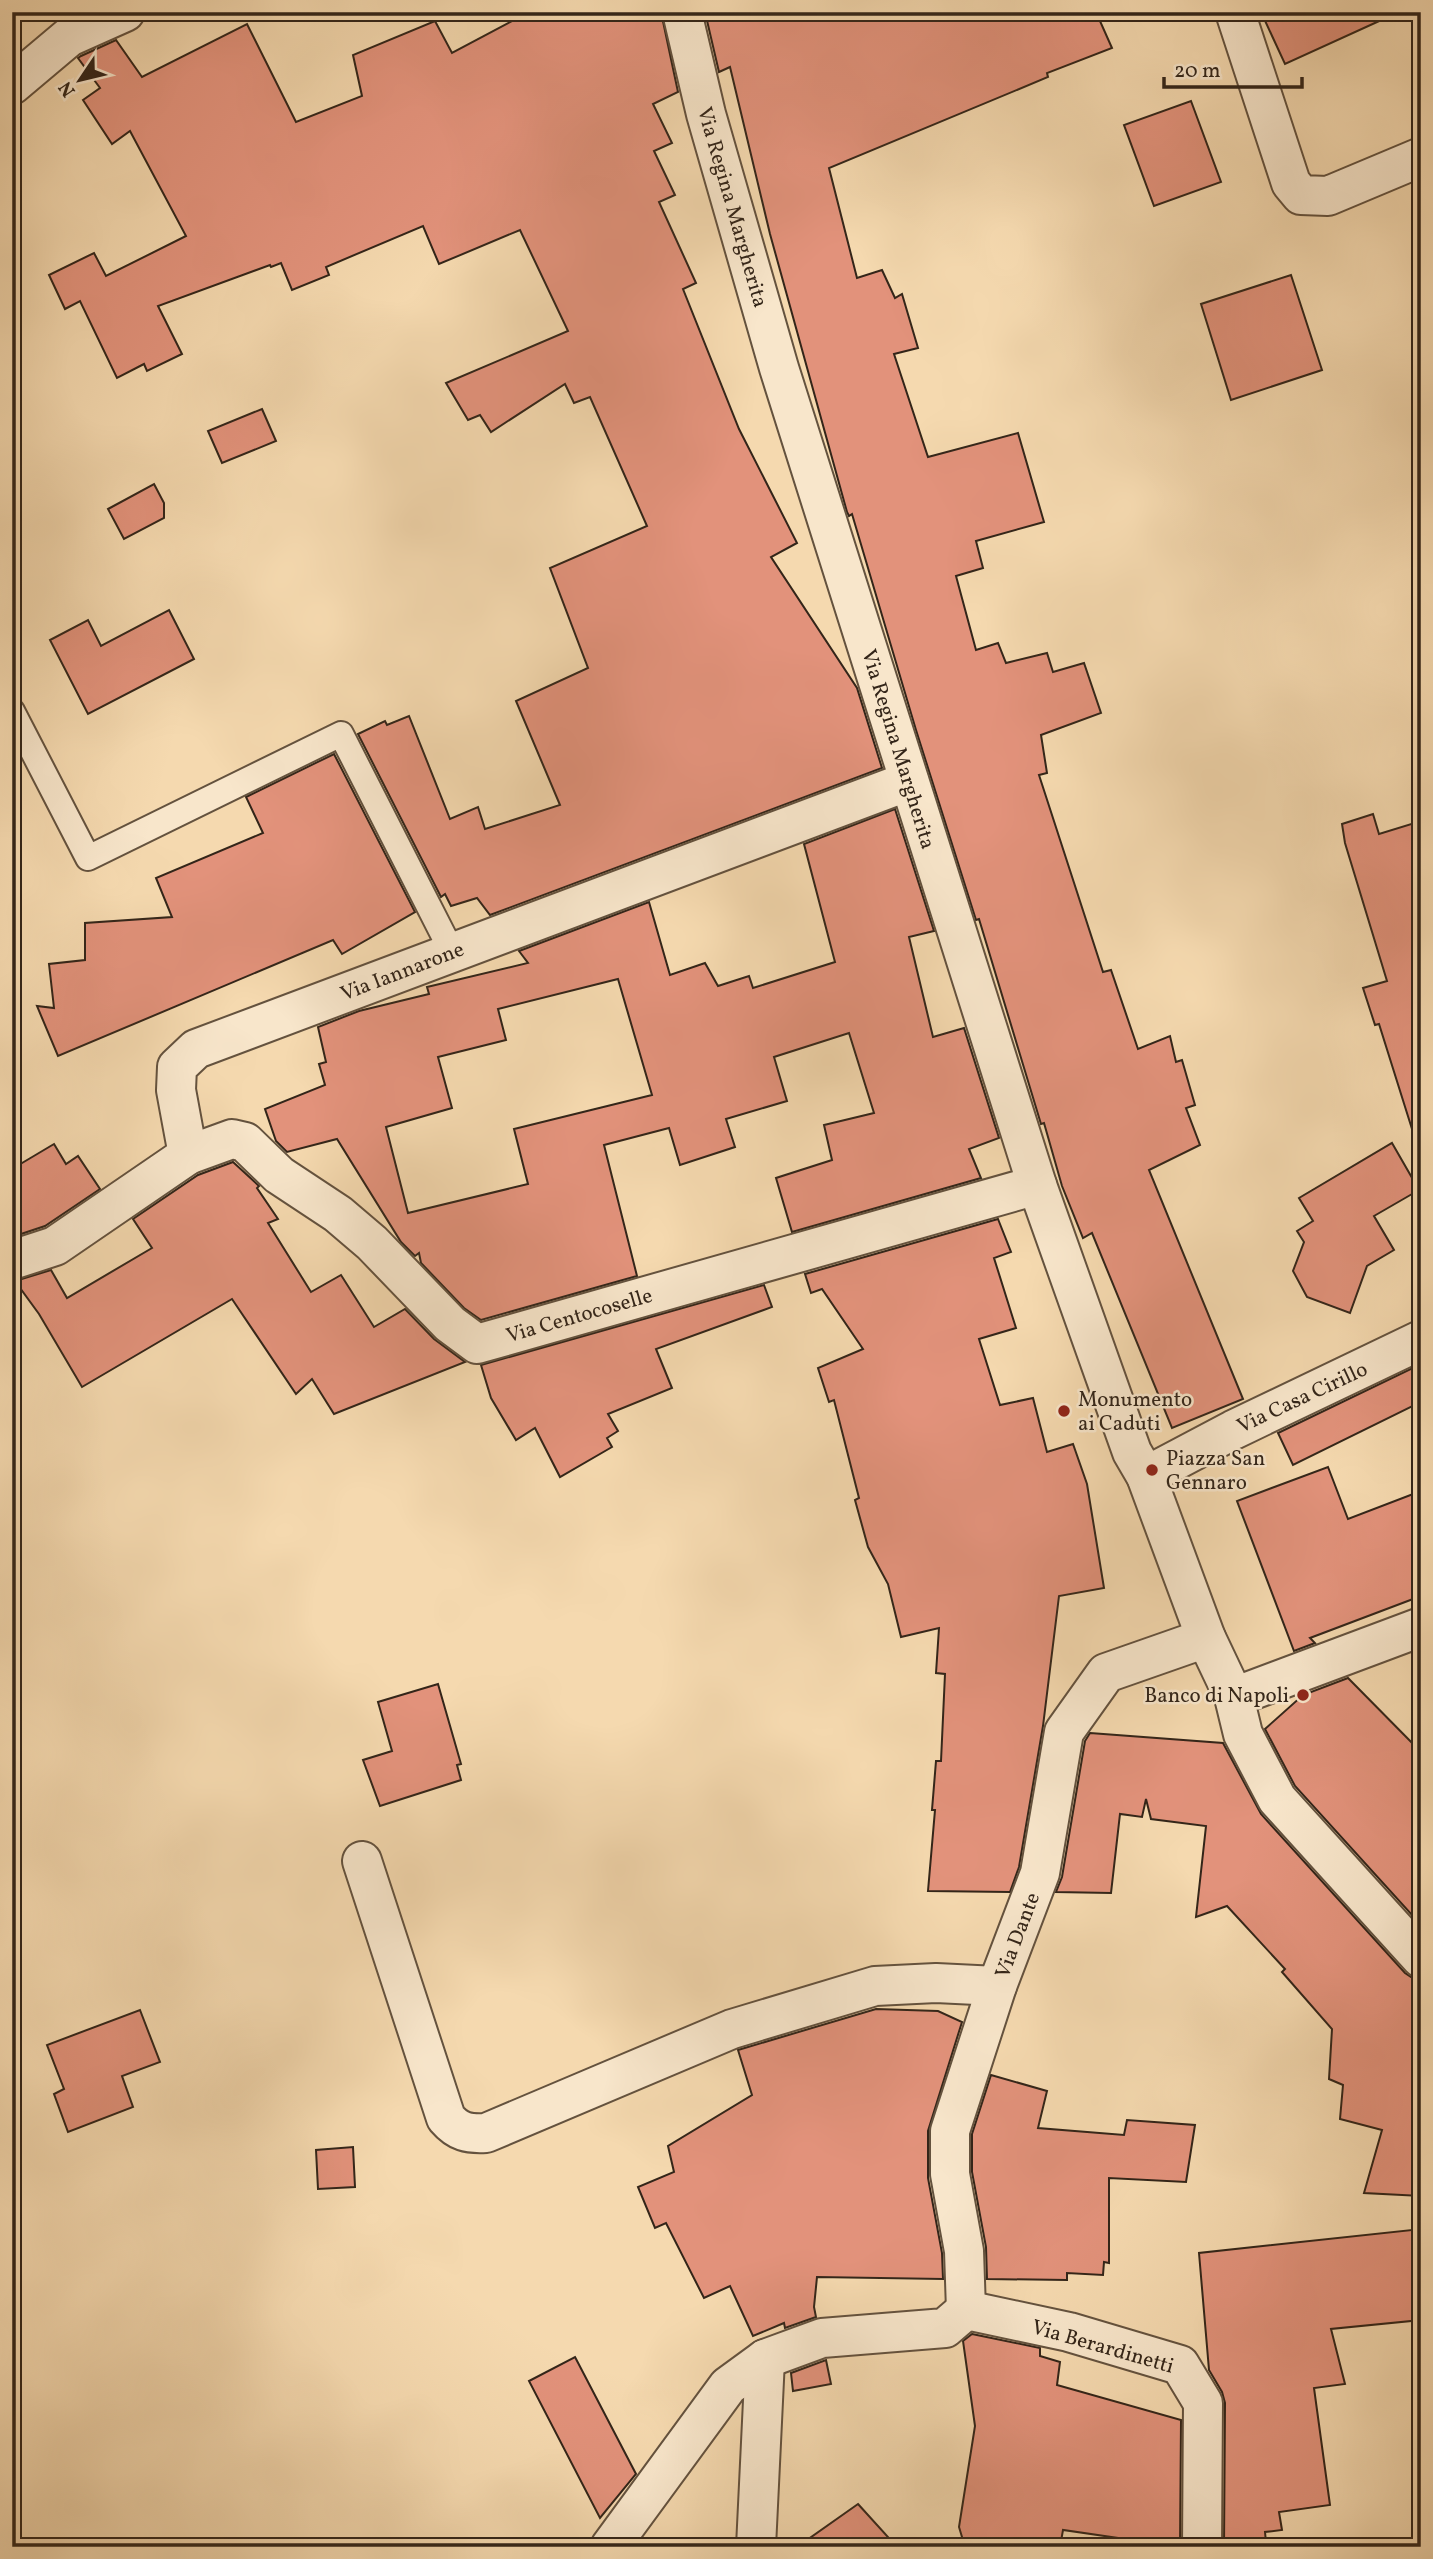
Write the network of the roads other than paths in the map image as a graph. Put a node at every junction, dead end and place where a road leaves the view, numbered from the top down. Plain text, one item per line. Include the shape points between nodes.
1 (125, 12) edge
2 (682, 12) edge
3 (1235, 12) edge
4 (12, 85) edge
5 (1421, 157) edge
6 (12, 711) edge
7 (909, 781) junction
8 (452, 952) junction
9 (188, 1154) junction
10 (1037, 1185) junction
11 (12, 1260) edge
12 (1421, 1340) edge
13 (1146, 1476) junction
14 (1421, 1627) edge
15 (1206, 1637) junction
16 (1234, 1697) junction
17 (362, 1861) dead end
18 (1421, 1958) edge
19 (997, 1986) junction
20 (966, 2310) junction
21 (765, 2359) junction
22 (610, 2547) edge
23 (756, 2547) edge
24 (1202, 2547) edge

1 - 4 street via 69,37
2 - 7 street, Via Regina Margherita via 706,114 779,368
3 - 5 street via 1291,183 1301,195 1328,197
6 - 8 lane via 88,858 341,734
7 - 8 street, Via Iannarone
7 - 10 street, Via Regina Margherita
8 - 9 street, Via Iannarone via 197,1049 177,1066 176,1090
9 - 10 street, Via Centocoselle via 232,1139 245,1142 279,1175 347,1221 450,1324 477,1344
9 - 11 street via 55,1246
10 - 13 street, Via Regina Margherita via 1132,1452
12 - 13 street, Via Casa Cirillo
13 - 15 street, Via Regina Margherita
14 - 16 street
15 - 16 street, Via Regina Margherita
15 - 19 street, Via Dante via 1106,1673 1064,1732 1040,1873
16 - 18 street, Via Regina Margherita via 1243,1734 1277,1799
17 - 19 street via 446,2118 456,2129 470,2134 486,2133 732,2029 875,1986
19 - 20 street, Via Dante via 950,2131 950,2174 964,2250
20 - 21 street via 945,2328 822,2338
20 - 24 street, Via Berardinetti via 1069,2332 1180,2365 1203,2403
21 - 22 street via 728,2386
21 - 23 street

